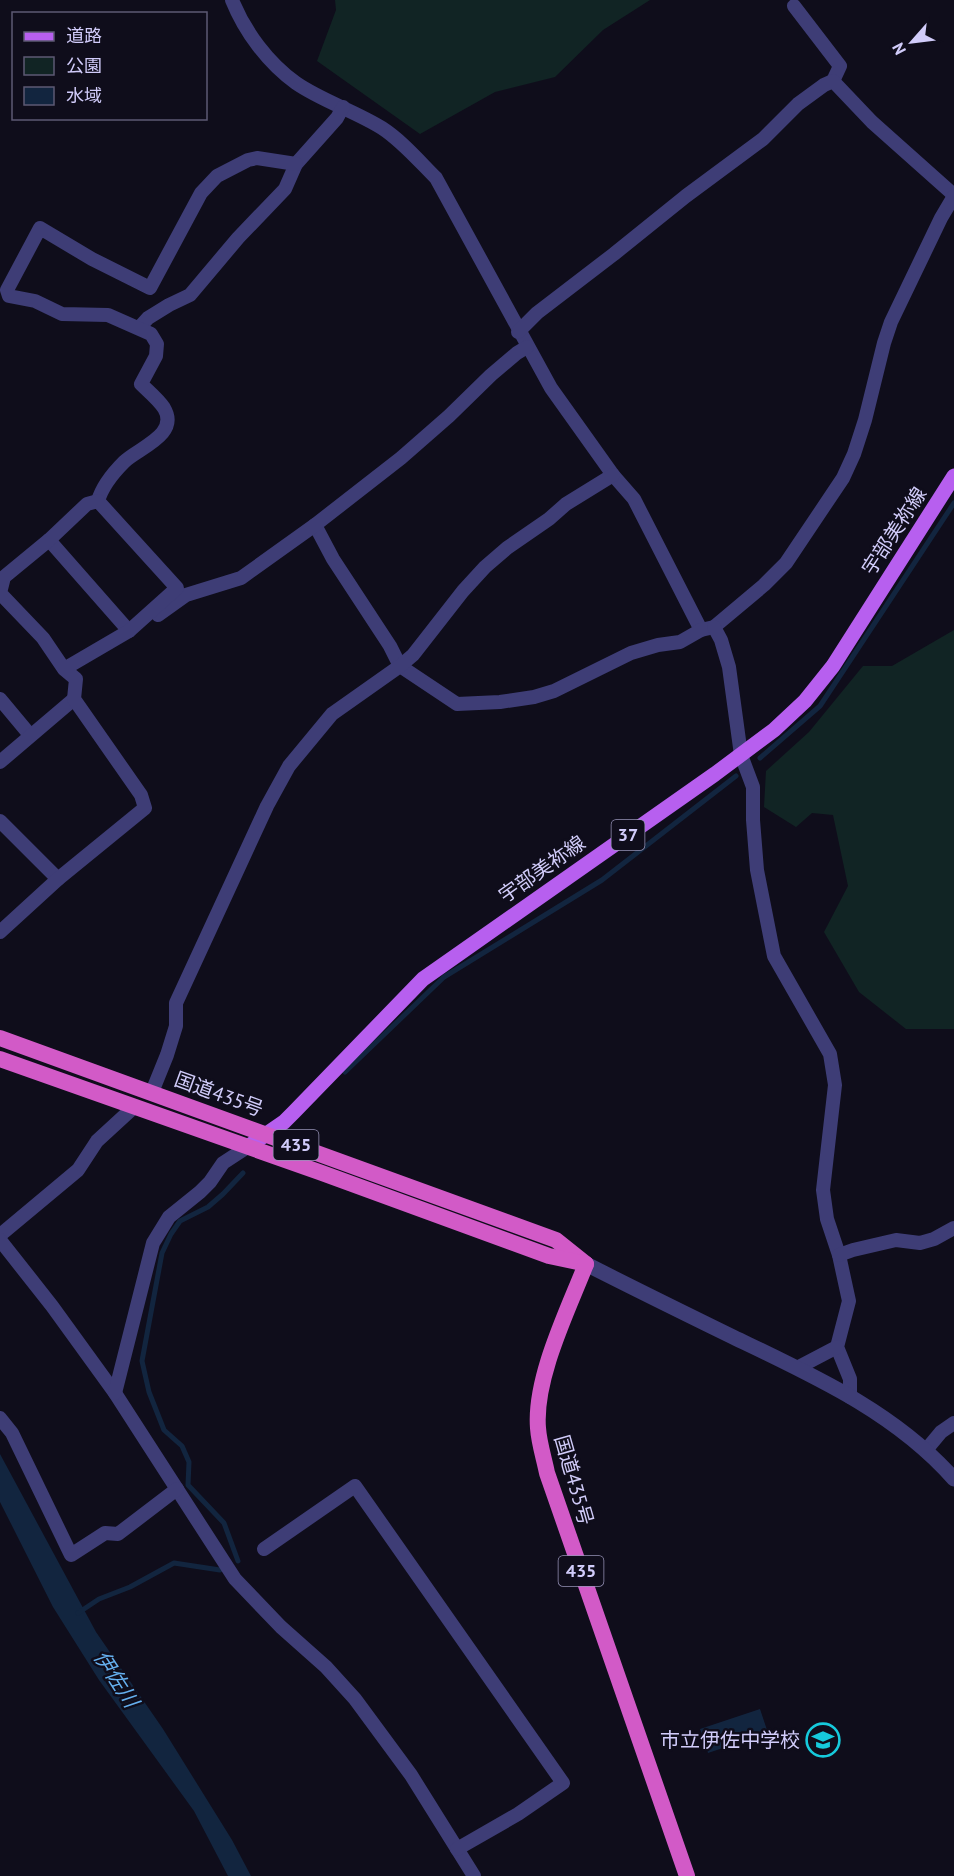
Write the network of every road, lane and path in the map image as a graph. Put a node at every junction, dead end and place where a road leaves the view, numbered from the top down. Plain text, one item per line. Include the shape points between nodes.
1 (232, 0) edge
2 (794, 6) dead end
3 (833, 81) junction
4 (343, 107) junction
5 (296, 164) junction
6 (954, 196) edge
7 (139, 328) junction
8 (518, 332) junction
9 (527, 347) junction
10 (613, 475) junction
11 (954, 476) edge
12 (98, 501) junction
13 (315, 525) junction
14 (49, 540) junction
15 (146, 615) junction
16 (708, 629) junction
17 (129, 631) junction
18 (400, 666) junction
19 (64, 669) junction
20 (0, 699) edge
21 (74, 699) junction
22 (30, 735) junction
23 (741, 755) junction
24 (0, 762) edge
25 (0, 821) edge
26 (58, 879) junction
27 (0, 932) edge
28 (0, 1038) edge
29 (0, 1059) edge
30 (152, 1092) junction
31 (134, 1107) junction
32 (267, 1134) junction
33 (249, 1146) junction
34 (954, 1228) edge
35 (0, 1235) edge
36 (0, 1240) edge
37 (839, 1255) junction
38 (586, 1264) junction
39 (837, 1347) junction
40 (797, 1368) junction
41 (115, 1393) junction
42 (850, 1397) junction
43 (0, 1418) edge
44 (954, 1423) edge
45 (926, 1450) junction
46 (954, 1479) edge
47 (177, 1489) junction
48 (264, 1549) dead end
49 (457, 1849) junction
50 (474, 1876) edge
51 (687, 1876) edge

1 - 4 street via 272,63 297,84
2 - 3 street via 840,66
3 - 6 street
3 - 8 street via 798,104 763,139 537,312
4 - 5 street
4 - 8 street via 383,129 436,178
5 - 7 street via 285,189 190,295 147,318
5 - 7 street via 248,159 217,176 201,193 150,288 40,228 7,290 9,296 35,301 62,314 108,315
6 - 16 street via 891,322 865,420 843,478 786,563
7 - 12 street via 151,334 157,344 156,356 141,384 164,409 166,428 159,438 123,463 100,492
8 - 9 street
9 - 10 street
9 - 13 street via 401,458
10 - 16 street via 634,499
10 - 18 street via 566,504 485,567
11 - 23 main road, 宇部美祢線 / 37 via 833,666 805,701
12 - 14 street via 87,504
12 - 15 street via 177,588
13 - 15 street via 241,578 186,595 158,615
13 - 18 street
14 - 17 street
14 - 19 street via 4,578 0,593 43,638
15 - 17 street
16 - 18 street via 680,642 631,653 554,691 500,702 456,704
16 - 23 street via 721,640 729,667
17 - 19 street
18 - 30 street via 332,714 289,766 176,1003 176,1026
19 - 21 street via 76,679
20 - 22 street
21 - 22 street
21 - 26 street via 141,795 145,808
22 - 24 street
23 - 32 main road, 宇部美祢線 / 37 via 423,979 294,1112
23 - 37 street via 753,787 757,870 774,956 830,1054 835,1085 824,1190 827,1219
25 - 26 street
26 - 27 street
28 - 30 highway, 国道435号 / 435
29 - 31 highway, 国道435号 / 435
30 - 32 highway, 国道435号 / 435
31 - 33 highway, 国道435号 / 435
31 - 35 street via 97,1141 78,1170
32 - 33 main road, 宇部美祢線 / 37
32 - 38 highway, 国道435号 / 435 via 556,1240
33 - 38 highway, 国道435号 / 435 via 549,1256
33 - 41 street via 223,1163 210,1182 169,1217 153,1244
34 - 37 street via 920,1243 896,1240
36 - 41 street
37 - 39 street via 849,1301
38 - 40 street
38 - 51 highway, 国道435号 / 435 via 549,1361 539,1397 538,1428 547,1473
39 - 40 street
39 - 42 street via 850,1379
40 - 42 street
41 - 47 street
42 - 45 street
43 - 47 street via 12,1433 71,1555 105,1533 118,1534
44 - 45 street
45 - 46 street
47 - 49 street via 235,1579 355,1699 411,1775
48 - 49 street via 355,1486 564,1783
49 - 50 street

